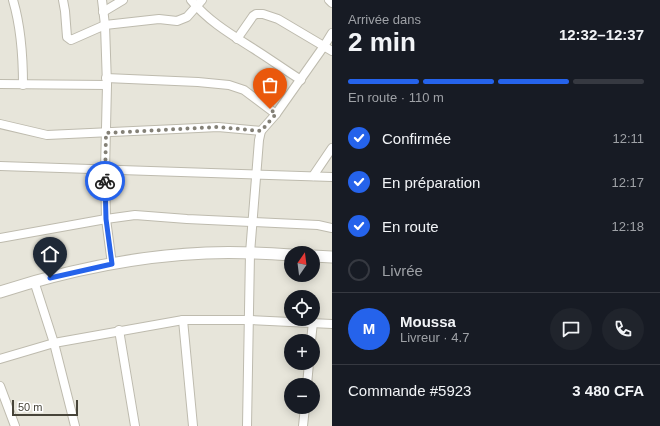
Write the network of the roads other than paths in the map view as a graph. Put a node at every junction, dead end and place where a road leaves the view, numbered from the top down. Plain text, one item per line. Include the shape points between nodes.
1 (13, 0) edge
2 (63, 0) edge
3 (102, 0) edge
4 (123, 0) edge
5 (329, 0) edge
6 (196, 2) edge
7 (332, 2) edge
8 (103, 12) junction
9 (105, 25) junction
10 (332, 32) edge
11 (237, 39) junction
12 (324, 46) junction
13 (332, 51) edge
14 (301, 80) junction
15 (106, 81) junction
16 (0, 84) edge
17 (23, 85) junction
18 (276, 114) junction
19 (0, 124) edge
20 (261, 131) junction
21 (106, 133) junction
22 (332, 148) edge
23 (0, 166) edge
24 (105, 171) junction
25 (255, 174) junction
26 (313, 176) junction
27 (332, 177) edge
28 (106, 219) junction
29 (252, 222) junction
30 (332, 228) edge
31 (0, 238) edge
32 (250, 253) junction
33 (284, 255) edge
34 (320, 257) edge
35 (332, 258) edge
36 (112, 264) junction
37 (34, 281) junction
38 (0, 292) edge
39 (183, 320) junction
40 (250, 320) junction
41 (284, 321) edge
42 (320, 323) edge
43 (332, 324) edge
44 (119, 330) junction
45 (54, 343) junction
46 (0, 359) edge
47 (0, 386) edge
48 (304, 414) edge
49 (15, 426) edge
50 (75, 426) edge
51 (135, 426) edge
52 (193, 426) edge
53 (247, 426) edge
54 (303, 426) edge

1 - 17 street via 23,57
2 - 9 street via 69,39
3 - 8 street
4 - 8 street
5 - 7 street
6 - 9 street via 187,17 177,21
6 - 11 street
8 - 9 street
9 - 15 street
10 - 12 street
11 - 12 street via 253,16 263,14 278,19
11 - 14 street
12 - 13 street
12 - 14 street
14 - 18 street
15 - 17 street
15 - 18 street via 229,84 244,90
15 - 21 street
16 - 17 street
18 - 20 street
19 - 21 street via 47,135
20 - 21 street via 204,127
20 - 25 street
21 - 24 street
22 - 26 street
23 - 24 street
24 - 25 street
24 - 28 street
25 - 26 street
25 - 29 street
26 - 27 street
28 - 29 street via 135,215
28 - 31 street
28 - 36 street
29 - 30 street
29 - 32 street
32 - 33 street
32 - 36 street via 183,255
32 - 40 street
34 - 35 street
36 - 37 street
37 - 38 street
37 - 45 street
39 - 40 street
39 - 44 street
39 - 52 street
40 - 41 street
40 - 53 street
42 - 43 street
44 - 45 street
44 - 51 street
45 - 46 street
45 - 50 street
47 - 49 street
48 - 54 street

